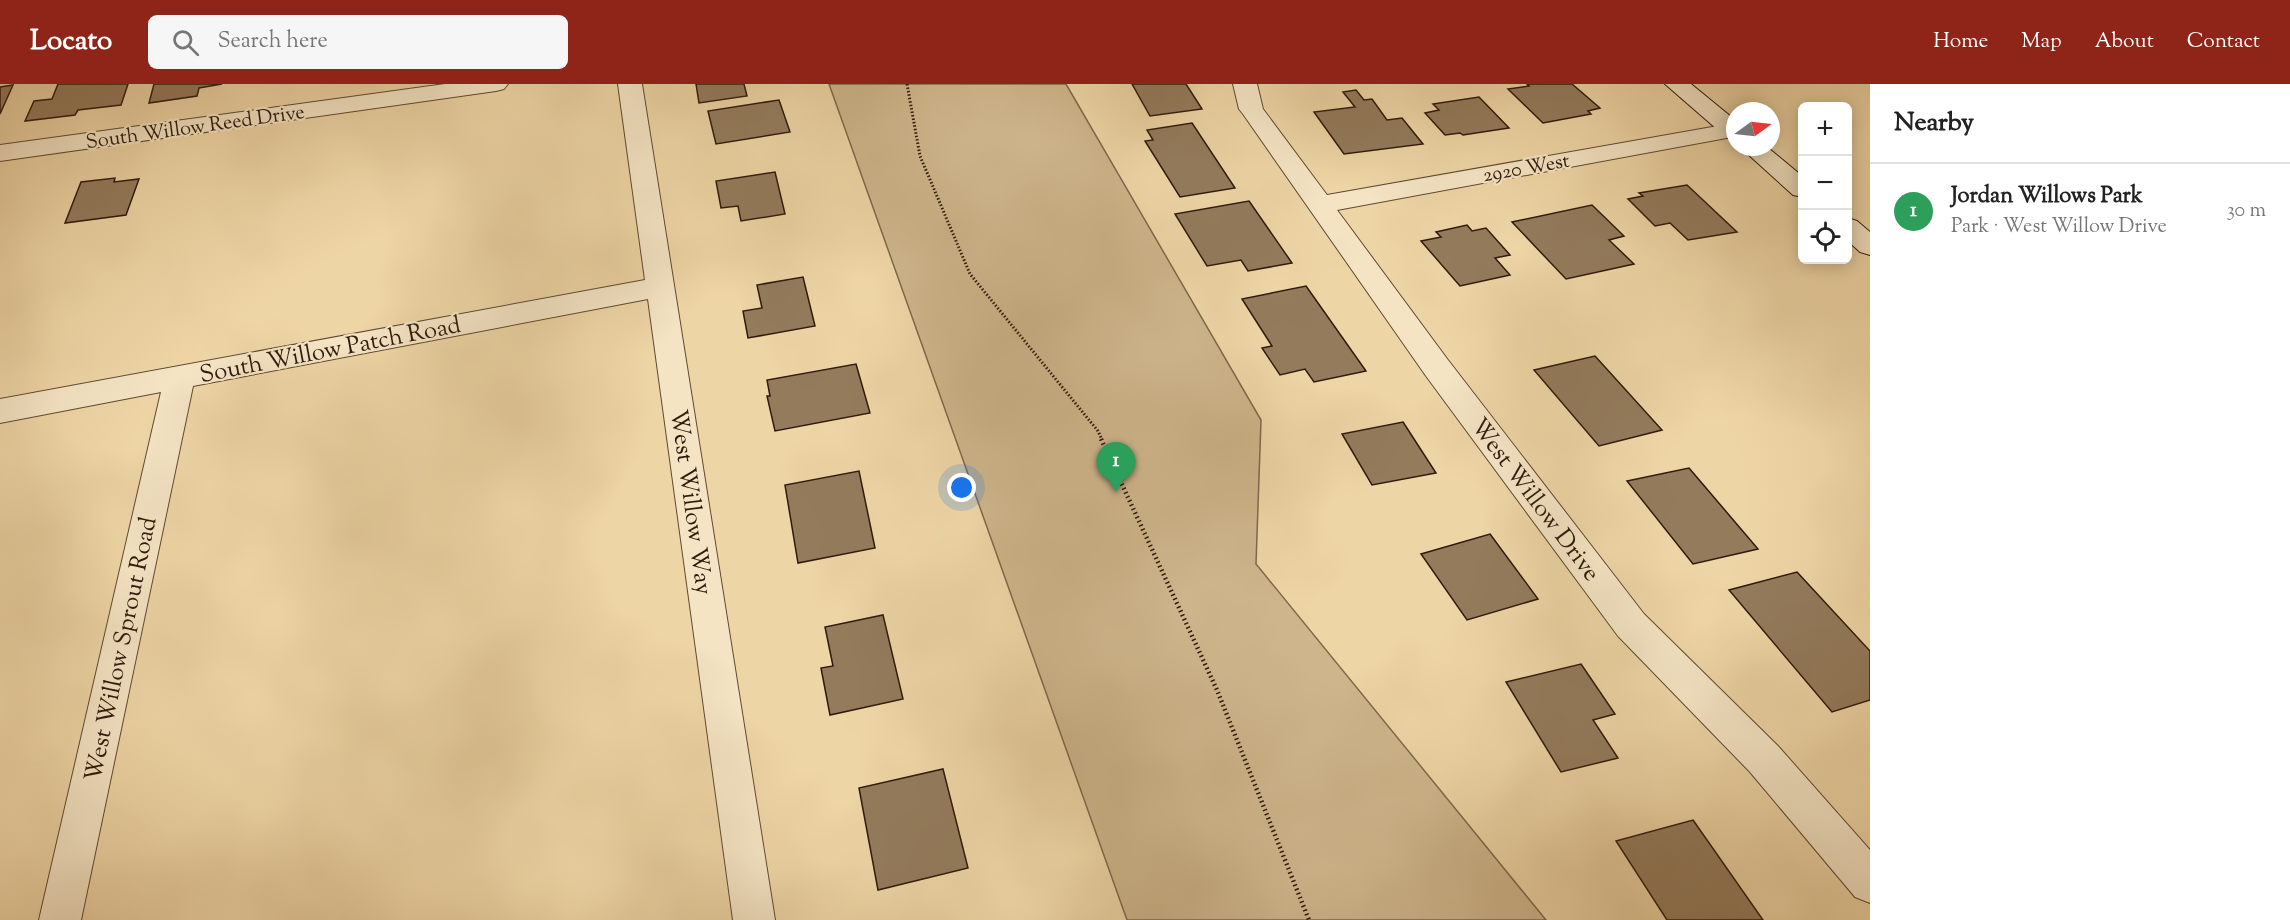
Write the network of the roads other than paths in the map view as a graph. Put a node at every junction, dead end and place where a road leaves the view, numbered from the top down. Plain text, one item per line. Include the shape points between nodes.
1 (496, 84) edge
2 (630, 84) edge
3 (1245, 84) edge
4 (1677, 84) edge
5 (1726, 125) edge
6 (1726, 132) edge
7 (0, 153) edge
8 (1763, 156) edge
9 (1798, 185) edge
10 (1320, 205) junction
11 (1852, 230) edge
12 (1870, 246) edge
13 (661, 287) junction
14 (180, 377) junction
15 (0, 411) edge
16 (1870, 882) edge
17 (60, 920) edge
18 (754, 920) edge

1 - 7 street, South Willow Reed Drive
2 - 13 street, West Willow Way
3 - 10 street, West Willow Drive via 1251,109
4 - 5 street
6 - 10 street, 2920 West
8 - 9 street
10 - 16 street, West Willow Drive via 1631,625 1764,759
11 - 12 street
13 - 14 street, South Willow Patch Road
13 - 18 street, West Willow Way
14 - 15 street, South Willow Patch Road
14 - 17 street, West Willow Sprout Road

